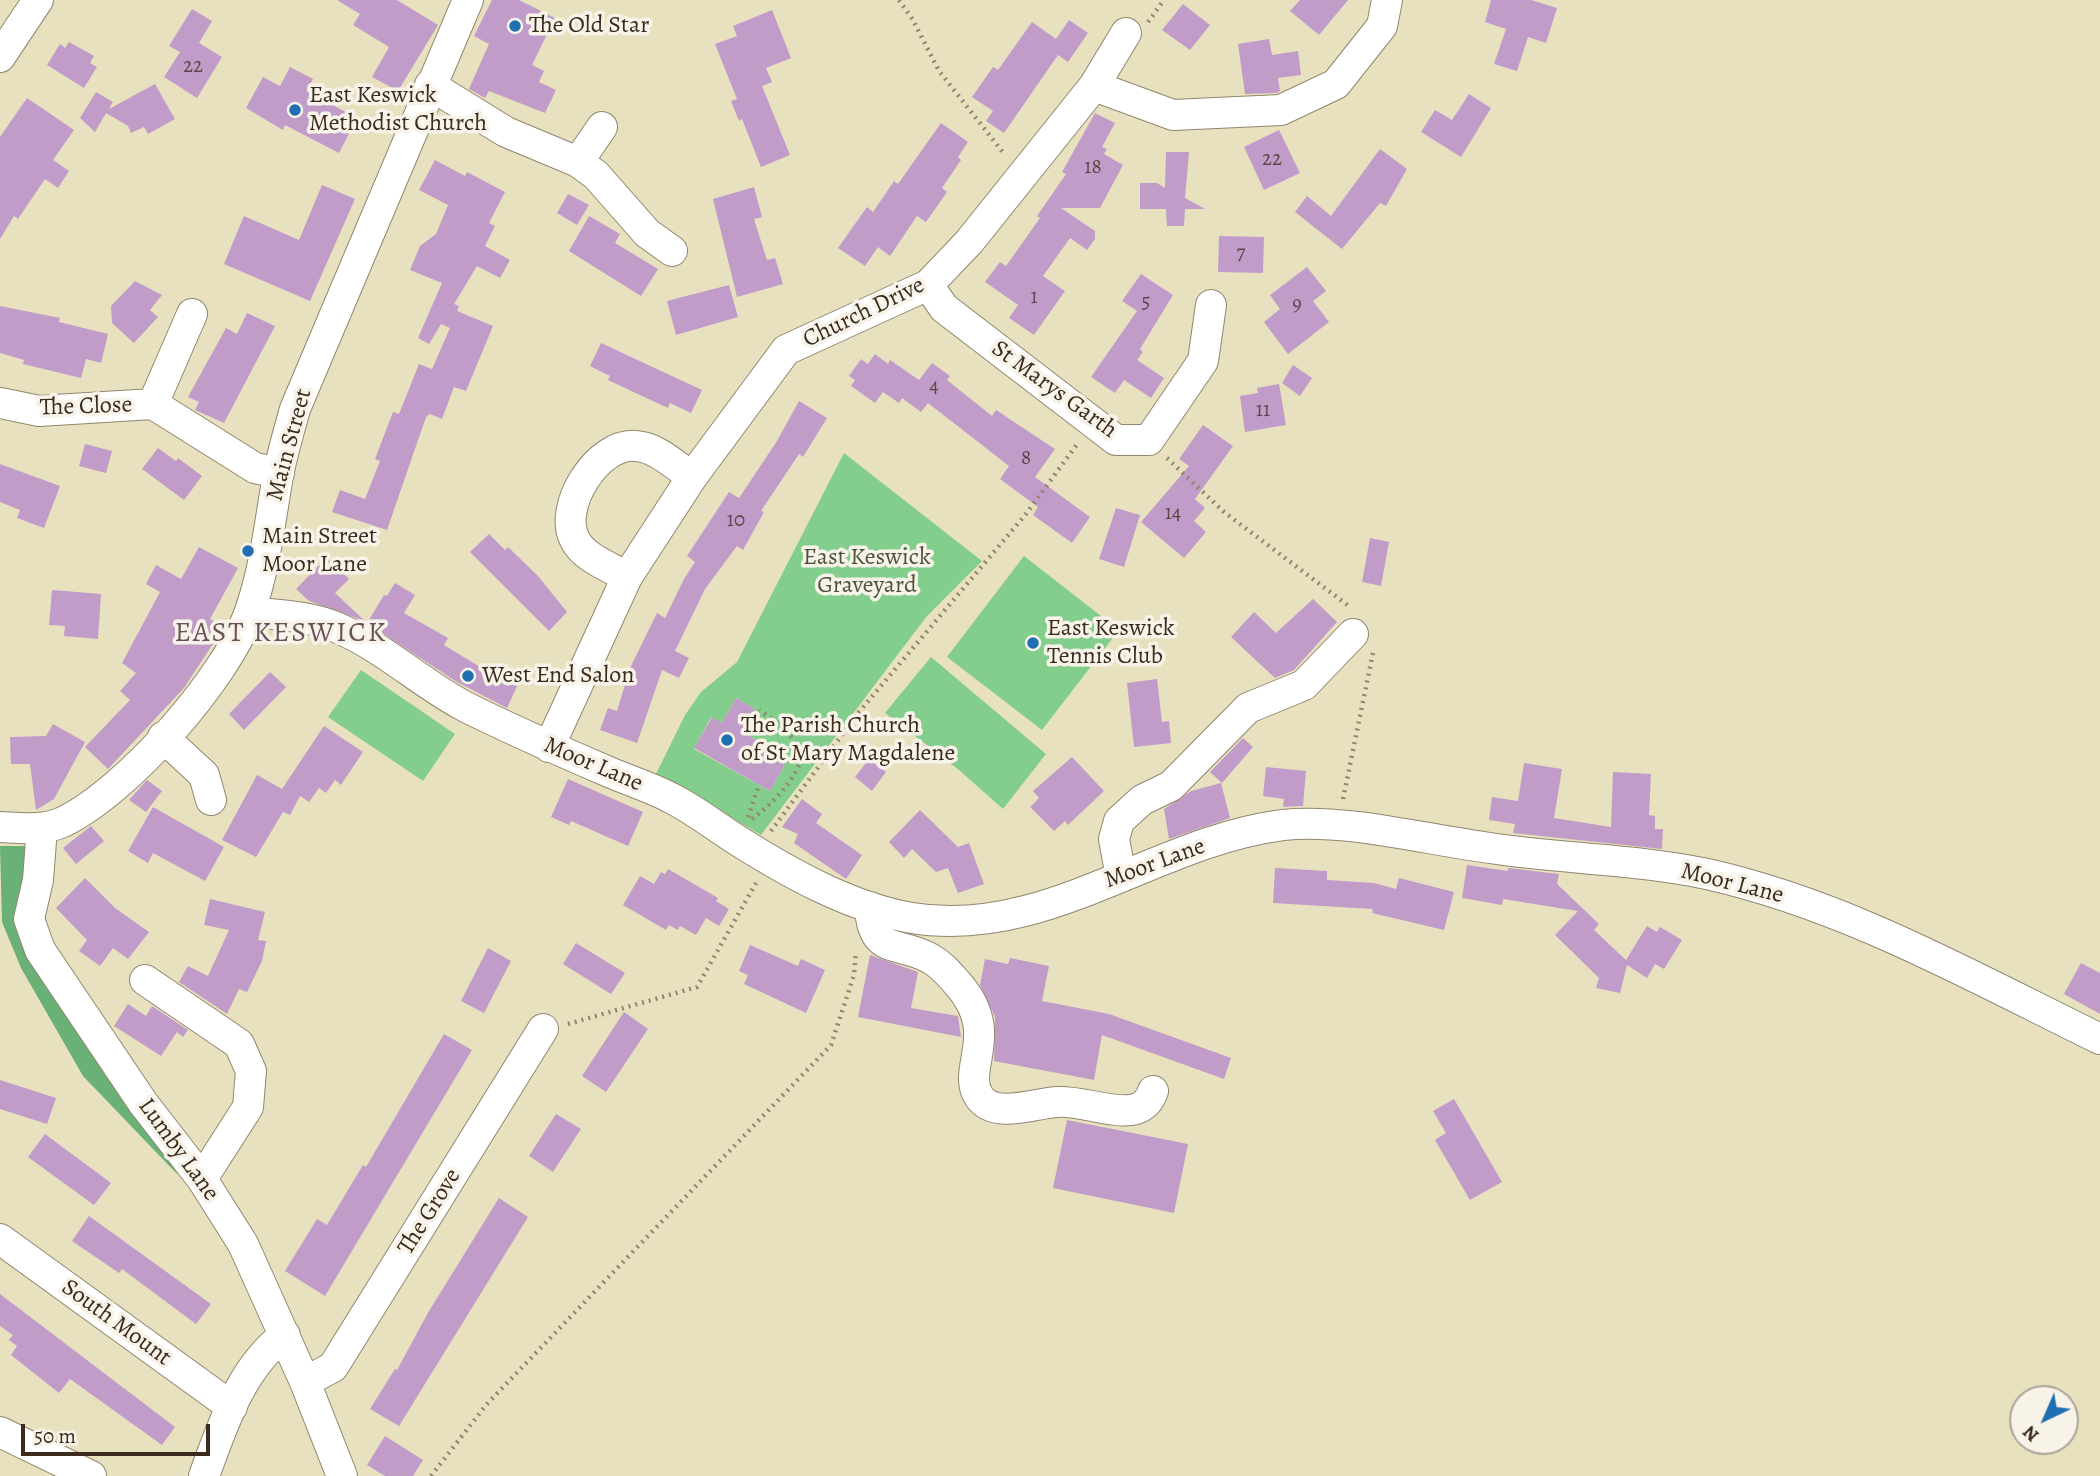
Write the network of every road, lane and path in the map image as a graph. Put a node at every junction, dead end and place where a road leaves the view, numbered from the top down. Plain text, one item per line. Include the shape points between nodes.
1 (38, 0) edge
2 (468, 0) edge
3 (899, 0) edge
4 (1387, 0) edge
5 (1126, 33) dead end
6 (0, 57) edge
7 (430, 85) junction
8 (1094, 86) junction
9 (602, 128) dead end
10 (578, 162) junction
11 (1019, 176) junction
12 (673, 251) dead end
13 (928, 285) junction
14 (1211, 305) dead end
15 (192, 314) dead end
16 (0, 403) edge
17 (153, 404) junction
18 (1092, 422) junction
19 (1149, 440) junction
20 (279, 473) junction
21 (692, 477) junction
22 (627, 577) junction
23 (250, 612) junction
24 (1362, 629) junction
25 (759, 710) dead end
26 (163, 737) junction
27 (549, 747) junction
28 (759, 785) dead end
29 (211, 800) dead end
30 (1336, 826) junction
31 (0, 827) edge
32 (42, 828) junction
33 (756, 852) junction
34 (1121, 877) junction
35 (752, 888) dead end
36 (864, 905) junction
37 (145, 980) dead end
38 (543, 1030) joint
39 (2100, 1039) edge
40 (1153, 1091) dead end
41 (202, 1179) junction
42 (0, 1239) edge
43 (285, 1335) junction
44 (305, 1382) junction
45 (232, 1407) junction
46 (0, 1432) edge
47 (91, 1476) edge
48 (204, 1476) edge
49 (342, 1476) edge
50 (431, 1476) edge

1 - 6 street
2 - 7 street, Main Street
3 - 11 path via 939,71
4 - 8 street via 1382,26 1336,84 1281,110 1173,115
5 - 8 street, Church Drive
7 - 10 street via 506,132
7 - 20 street, Main Street via 295,409
8 - 11 street, Church Drive
9 - 10 street
10 - 12 street via 596,175 647,233
11 - 13 street, Church Drive via 969,242
13 - 18 street, St Marys Garth via 944,308
13 - 21 street, Church Drive via 786,350
14 - 19 street, St Marys Garth via 1212,368
15 - 17 street
16 - 17 street, The Close via 39,411
17 - 20 street, The Close via 255,468
18 - 19 street, St Marys Garth via 1116,440
18 - 33 path via 1026,514 859,712
19 - 24 path via 1224,512
20 - 23 street, Main Street
21 - 22 street, Church Drive
21 - 22 street via 649,449 624,446 603,457 579,490 569,516 576,543 586,554
22 - 27 street, Church Drive
23 - 26 street, Main Street via 230,656
23 - 27 street, Moor Lane via 334,626 461,704
24 - 30 path
24 - 34 street via 1304,685 1248,708 1171,786 1142,800 1119,821 1114,839
25 - 28 path via 782,726 804,753 799,769 779,797 746,824
26 - 29 street via 204,775
26 - 32 street, Main Street via 90,804
27 - 33 street, Moor Lane via 673,799
30 - 34 street, Moor Lane via 1287,824 1238,834
30 - 39 street, Moor Lane via 1709,875 1794,900 1892,937
31 - 32 street
32 - 41 street, Lumby Lane via 29,919 40,950 142,1103
33 - 36 street, Moor Lane
34 - 36 street, Moor Lane via 1055,903 967,923 910,918
35 - 38 path via 697,987
36 - 40 street via 871,926 886,944 929,957 972,1001 982,1033 975,1080 985,1103 1001,1109 1074,1101 1132,1110 1146,1104
36 - 50 path via 854,975 831,1045 486,1405
37 - 41 street via 239,1044 251,1071 247,1107
38 - 44 street, The Grove via 333,1367
41 - 43 street, Lumby Lane via 243,1244
42 - 45 street, South Mount
43 - 44 street, Lumby Lane
43 - 45 street via 257,1360
44 - 49 street, Lumby Lane
45 - 48 street
46 - 47 street

